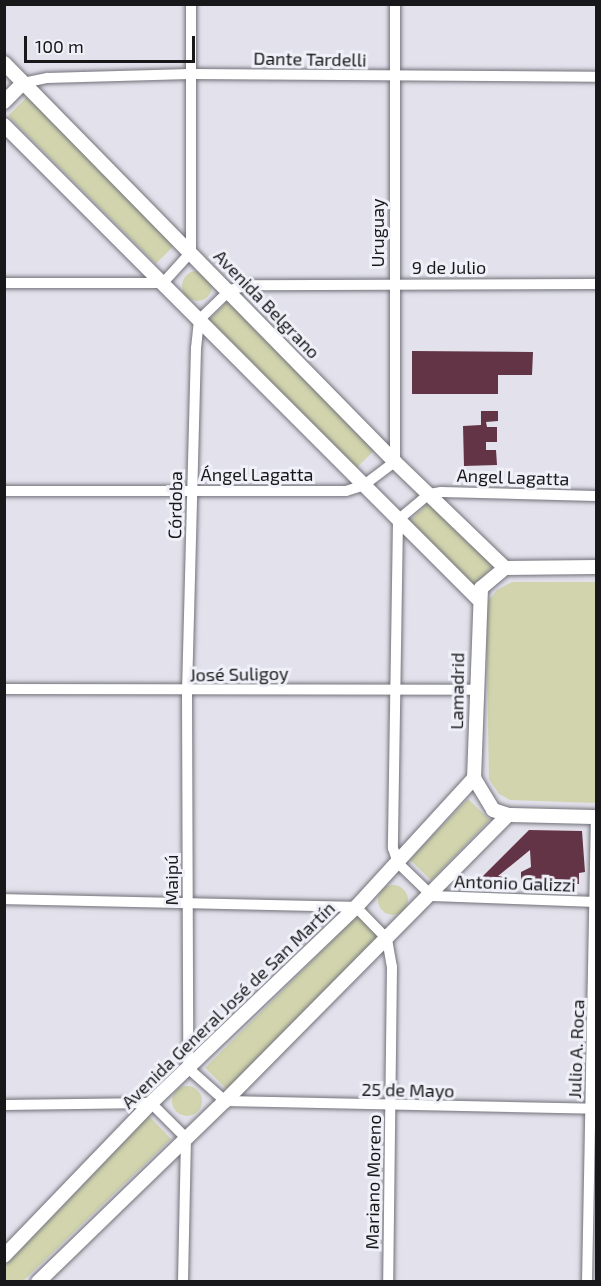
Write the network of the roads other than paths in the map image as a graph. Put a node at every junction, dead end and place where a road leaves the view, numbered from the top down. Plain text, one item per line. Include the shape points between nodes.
1 (190, 4) edge
2 (395, 4) edge
3 (4, 63) edge
4 (190, 74) junction
5 (395, 76) junction
6 (597, 77) edge
7 (23, 83) junction
8 (4, 102) edge
9 (4, 125) edge
10 (191, 252) junction
11 (4, 283) edge
12 (163, 283) junction
13 (394, 283) junction
14 (597, 284) edge
15 (230, 290) junction
16 (199, 320) junction
17 (395, 462) junction
18 (364, 485) junction
19 (192, 490) junction
20 (4, 491) edge
21 (429, 495) junction
22 (597, 496) edge
23 (398, 520) junction
24 (597, 567) edge
25 (505, 568) junction
26 (478, 599) junction
27 (4, 689) edge
28 (393, 689) junction
29 (474, 690) junction
30 (187, 691) junction
31 (474, 778) junction
32 (508, 815) junction
33 (596, 817) edge
34 (398, 863) junction
35 (432, 896) junction
36 (4, 899) edge
37 (188, 901) junction
38 (596, 902) edge
39 (356, 907) junction
40 (387, 939) junction
41 (188, 1068) junction
42 (225, 1101) junction
43 (151, 1103) junction
44 (4, 1105) edge
45 (391, 1106) junction
46 (594, 1109) edge
47 (186, 1138) junction
48 (4, 1256) edge
49 (38, 1281) edge
50 (183, 1281) edge
51 (388, 1281) edge
52 (587, 1281) edge

1 - 4 street
2 - 5 street, Uruguay
3 - 7 street, Avenida Belgrano
4 - 5 street, Dante Tardelli
4 - 7 street, Dante Tardelli via 47,78
4 - 10 street
5 - 6 street, Dante Tardelli
5 - 13 street, Uruguay
7 - 8 street
7 - 10 street, Avenida Belgrano
9 - 12 street
10 - 12 street
10 - 15 street, Avenida Belgrano
11 - 12 street
12 - 16 street
13 - 14 street, 9 de Julio
13 - 15 street, 9 de Julio via 249,285
13 - 17 street, Uruguay via 398,453
15 - 16 street
15 - 17 street, Avenida Belgrano
16 - 18 street
16 - 19 street, Córdoba
17 - 18 street
17 - 21 street, Avenida Belgrano
18 - 19 street, Ángel Lagatta via 346,491
18 - 23 street
19 - 20 street, Ángel Lagatta
19 - 30 street, Córdoba
21 - 22 street, Angel Lagatta
21 - 23 street
21 - 25 street, Avenida Belgrano
23 - 26 street
23 - 28 street
24 - 25 street
25 - 26 street, Lamadrid via 487,579
26 - 29 street, Lamadrid
27 - 30 street, José Suligoy
28 - 29 street, José Suligoy
28 - 30 street, José Suligoy
28 - 34 street via 393,848
29 - 31 street, Lamadrid
30 - 37 street, Maipú
31 - 32 street, Lamadrid via 493,810
31 - 34 street, Avenida General José de San Martín
32 - 33 street
32 - 35 street
33 - 38 street, Julio A. Roca
34 - 35 street
34 - 39 street, Avenida General José de San Martín
35 - 38 street, Antonio Galizzi
35 - 40 street
36 - 37 street
37 - 39 street
37 - 41 street, Maipú
38 - 46 street, Julio A. Roca
39 - 40 street
39 - 41 street, Avenida General José de San Martín
40 - 42 street
40 - 45 street, Mariano Moreno via 392,967
41 - 42 street
41 - 43 street, Avenida General José de San Martín
42 - 45 street, 25 de Mayo
42 - 47 street
43 - 44 street
43 - 47 street
43 - 48 street, Avenida General José de San Martín
45 - 46 street, 25 de Mayo
45 - 51 street, Mariano Moreno
46 - 52 street, Julio A. Roca
47 - 49 street
47 - 50 street

